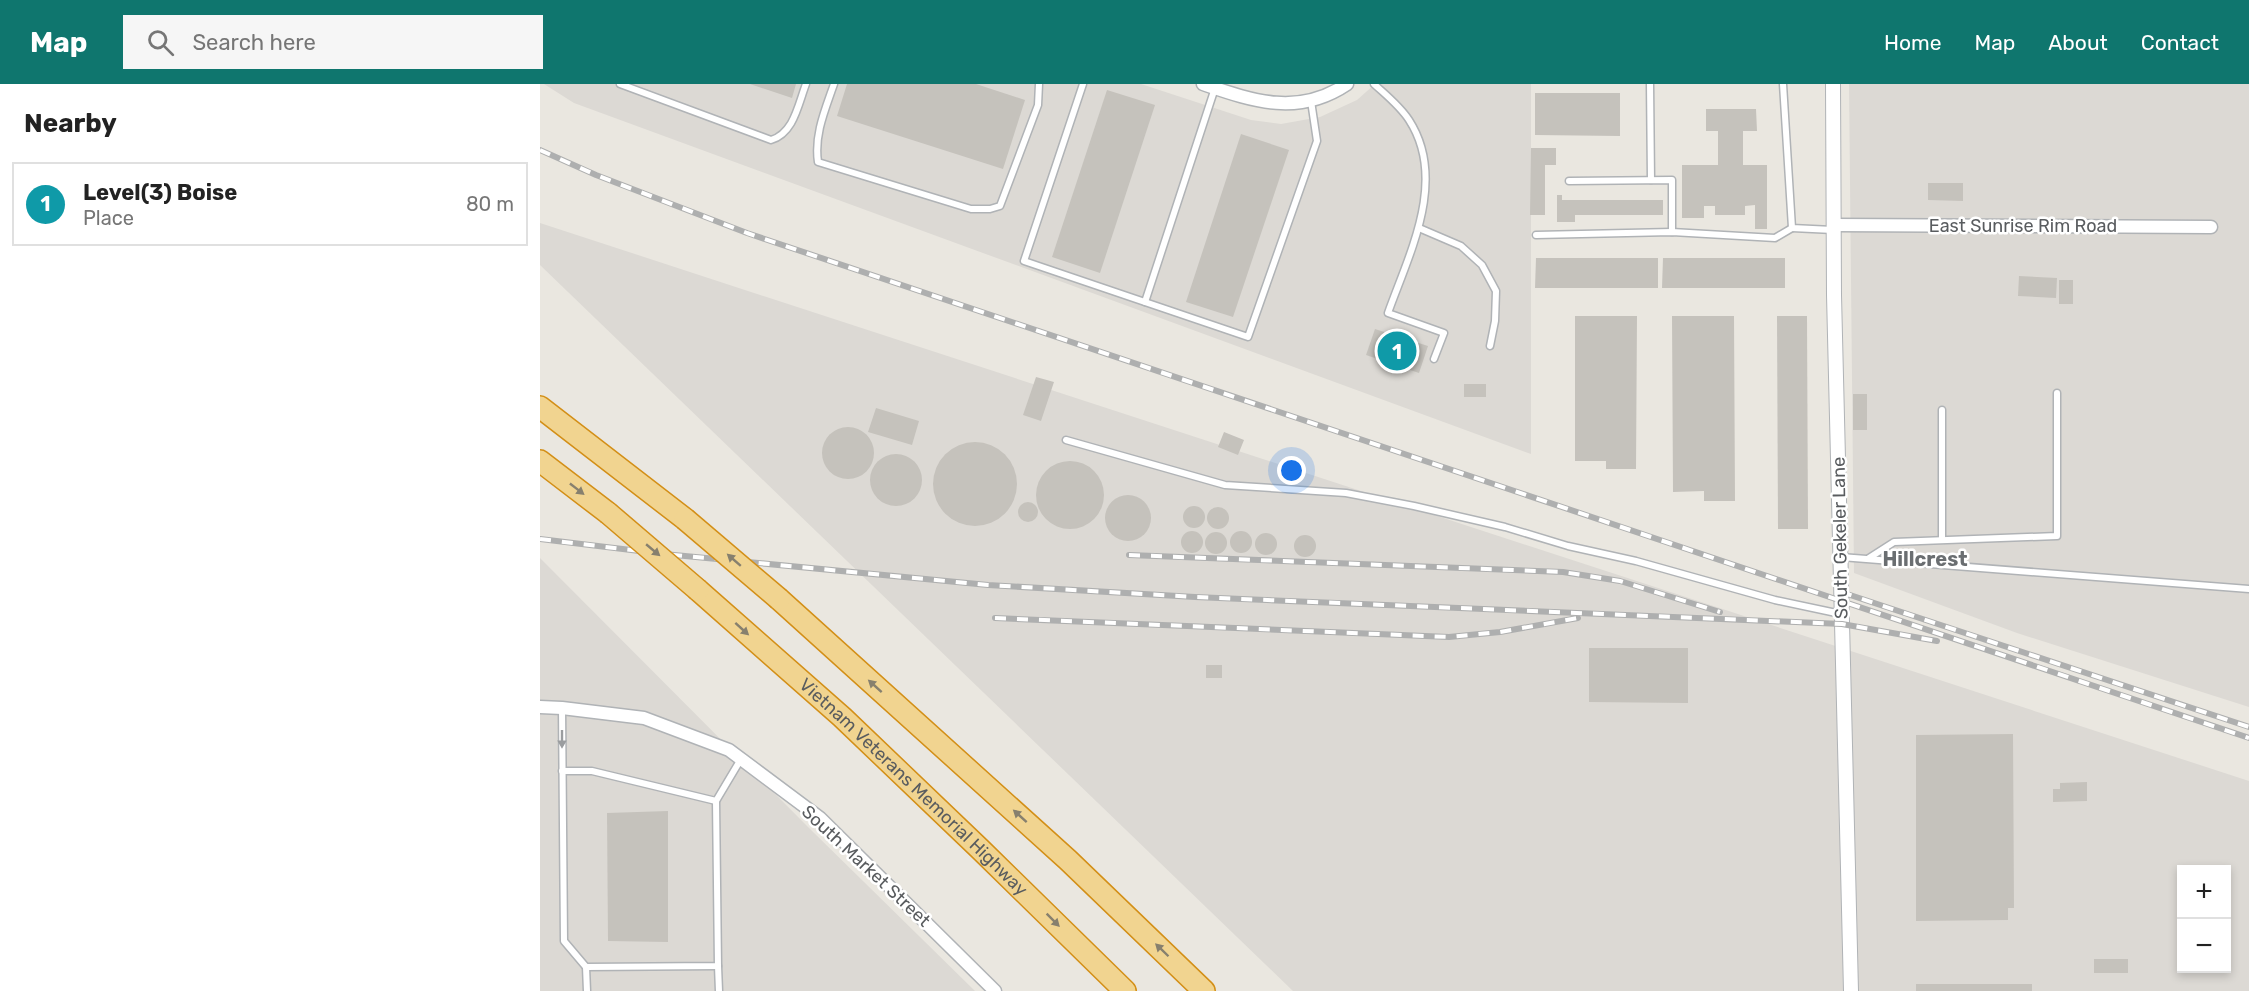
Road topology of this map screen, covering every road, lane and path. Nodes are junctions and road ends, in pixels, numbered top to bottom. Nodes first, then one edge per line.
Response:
1 (620, 84) edge
2 (806, 84) edge
3 (834, 84) edge
4 (1039, 84) edge
5 (1083, 84) edge
6 (1347, 84) edge
7 (1374, 84) edge
8 (1650, 84) edge
9 (1783, 84) edge
10 (1833, 84) edge
11 (1209, 86) edge
12 (1311, 100) junction
13 (1651, 180) junction
14 (1569, 181) dead end
15 (2211, 227) dead end
16 (1419, 228) junction
17 (1792, 228) junction
18 (1834, 228) junction
19 (1672, 232) junction
20 (1536, 235) dead end
21 (1145, 302) junction
22 (1490, 346) dead end
23 (1434, 359) dead end
24 (2057, 393) dead end
25 (540, 396) edge
26 (540, 407) edge
27 (1942, 410) dead end
28 (1066, 440) dead end
29 (542, 463) edge
30 (636, 480) junction
31 (1942, 539) junction
32 (1840, 556) junction
33 (1868, 559) junction
34 (2249, 589) edge
35 (1841, 614) junction
36 (540, 707) edge
37 (562, 708) junction
38 (741, 759) junction
39 (562, 771) junction
40 (716, 801) junction
41 (718, 966) junction
42 (586, 967) junction
43 (587, 991) edge
44 (718, 991) edge
45 (995, 991) edge
46 (1125, 991) edge
47 (1204, 991) edge
48 (1851, 991) edge

1 - 2 lane
3 - 4 lane
5 - 21 lane
6 - 12 street
7 - 16 lane
8 - 13 lane
9 - 17 lane
10 - 18 street, South Gekeler Lane
11 - 12 street
11 - 21 lane
12 - 21 lane
13 - 14 lane
13 - 19 lane
15 - 18 street, East Sunrise Rim Road
16 - 22 lane
16 - 23 lane
17 - 18 lane
17 - 19 lane
18 - 32 street, South Gekeler Lane
19 - 20 lane
24 - 31 lane
25 - 30 highway
26 - 30 highway
27 - 31 lane
28 - 35 lane
29 -> 46 highway, Vietnam Veterans Memorial Highway, bridge
47 -> 30 highway, bridge
31 - 33 lane
32 - 33 lane
32 - 35 street, South Gekeler Lane
33 - 34 lane
35 - 48 street, South Gekeler Lane
36 - 37 street, South Market Street
37 - 38 street, South Market Street
37 -> 39 lane
38 - 40 lane
38 - 45 street, South Market Street
39 - 40 lane
39 - 42 lane
40 - 41 lane
41 - 42 lane
41 - 44 lane
42 - 43 lane

